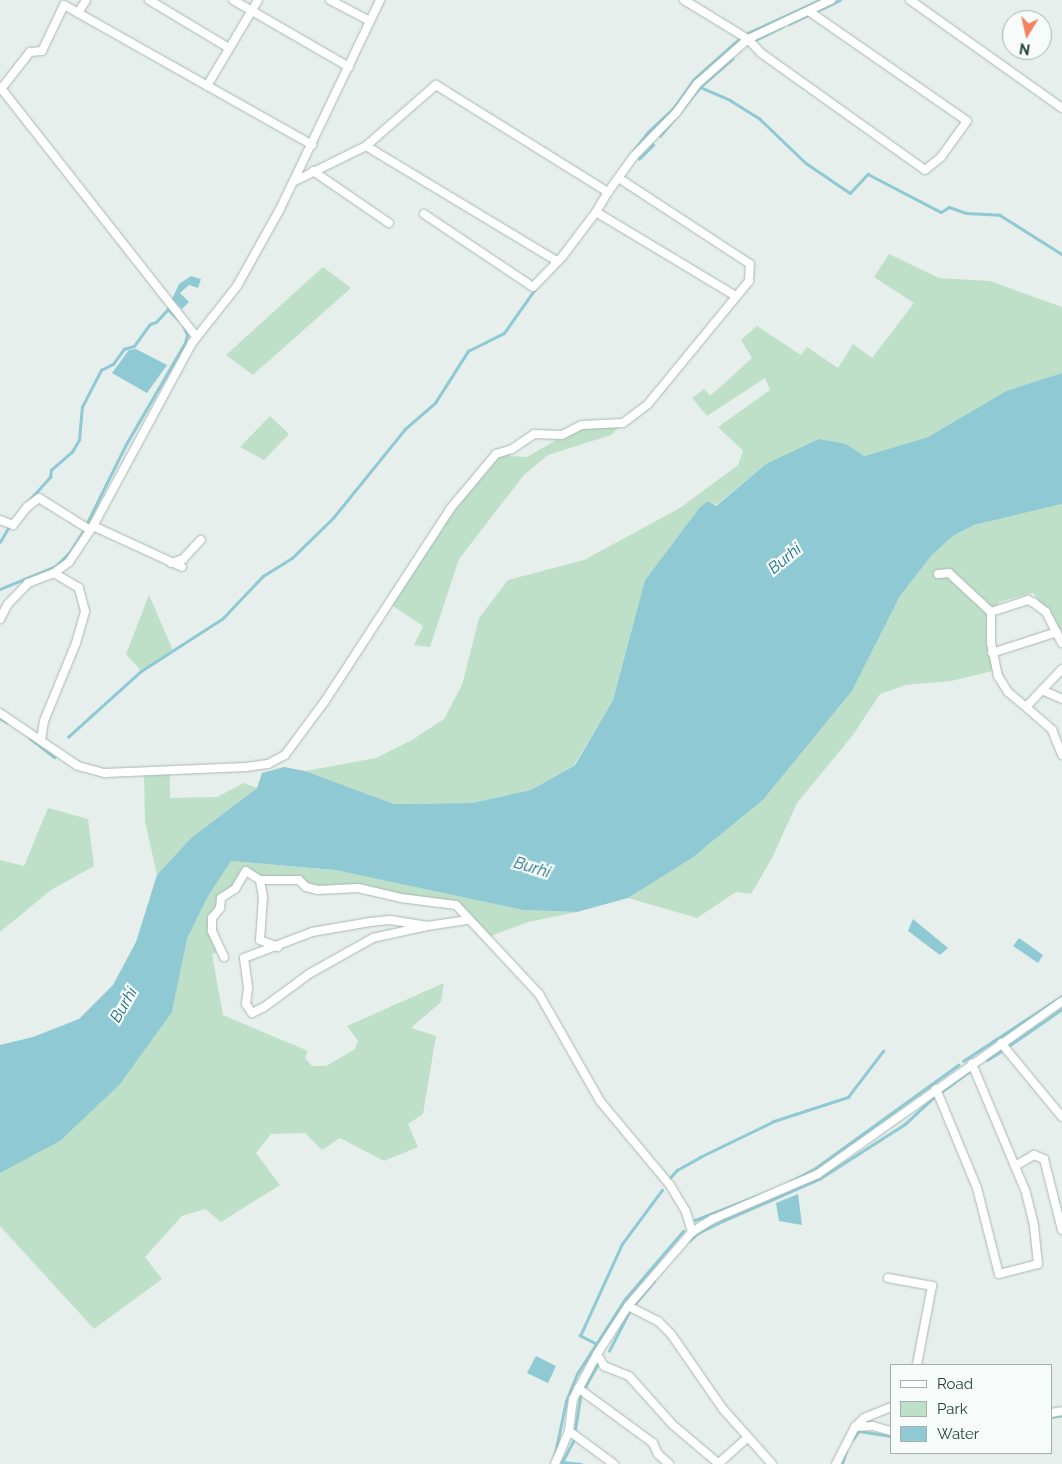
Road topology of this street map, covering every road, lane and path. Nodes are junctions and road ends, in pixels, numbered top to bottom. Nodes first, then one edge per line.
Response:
1 (86, 0) edge
2 (149, 0) edge
3 (233, 0) edge
4 (258, 0) edge
5 (330, 0) edge
6 (380, 0) edge
7 (684, 0) edge
8 (831, 0) edge
9 (910, 0) edge
10 (251, 11) junction
11 (809, 11) junction
12 (78, 13) junction
13 (370, 21) junction
14 (748, 39) junction
15 (229, 48) junction
16 (349, 67) junction
17 (207, 86) junction
18 (1, 88) edge
19 (1062, 108) edge
20 (312, 145) junction
21 (366, 146) junction
22 (313, 171) junction
23 (620, 179) junction
24 (294, 182) junction
25 (608, 192) junction
26 (596, 212) junction
27 (424, 214) dead end
28 (389, 223) dead end
29 (557, 261) junction
30 (736, 296) junction
31 (197, 337) junction
32 (0, 520) edge
33 (91, 528) junction
34 (201, 540) dead end
35 (172, 562) junction
36 (182, 567) dead end
37 (54, 573) junction
38 (938, 574) dead end
39 (991, 612) junction
40 (0, 619) edge
41 (1057, 632) junction
42 (1062, 643) edge
43 (992, 652) junction
44 (1062, 669) edge
45 (1042, 690) junction
46 (1062, 699) edge
47 (1026, 708) junction
48 (0, 713) edge
49 (41, 740) junction
50 (1062, 755) edge
51 (260, 880) junction
52 (467, 920) junction
53 (427, 926) junction
54 (278, 947) junction
55 (224, 957) dead end
56 (1062, 1001) edge
57 (1001, 1043) junction
58 (972, 1064) junction
59 (936, 1089) junction
60 (1062, 1117) edge
61 (1015, 1166) junction
62 (1062, 1230) edge
63 (692, 1232) junction
64 (888, 1278) dead end
65 (628, 1306) junction
66 (597, 1354) junction
67 (916, 1364) edge
68 (578, 1388) junction
69 (890, 1407) edge
70 (855, 1427) junction
71 (569, 1431) junction
72 (890, 1431) edge
73 (748, 1437) junction
74 (555, 1464) edge
75 (614, 1464) edge
76 (669, 1464) edge
77 (719, 1464) edge
78 (772, 1464) edge
79 (836, 1464) edge

1 - 12 street
2 - 15 street
3 - 10 street
4 - 10 street
5 - 13 street
6 - 13 street
7 - 14 street
8 - 11 street
9 - 19 street
10 - 15 street
10 - 16 street
11 - 14 street
11 - 14 street
12 - 17 street
12 - 18 street
13 - 16 street
14 - 23 street
15 - 17 street
16 - 20 street
17 - 20 street
18 - 31 street
20 - 24 street
21 - 22 street
21 - 25 street
21 - 29 street
22 - 24 street
22 - 28 street
23 - 25 street
23 - 30 street
24 - 31 street
25 - 26 street
26 - 29 street
26 - 30 street
27 - 29 street
30 - 49 street
31 - 33 street
32 - 33 street
33 - 35 street
33 - 37 street
34 - 35 street
35 - 36 street
37 - 40 street
37 - 49 street
38 - 39 street
39 - 41 street
39 - 43 street
41 - 42 street
41 - 43 street
43 - 47 street
44 - 45 street
45 - 46 street
45 - 47 street
47 - 50 street
48 - 49 street
51 - 52 street
51 - 54 street
51 - 55 street
52 - 53 street
52 - 63 street
53 - 54 street
53 - 54 street
56 - 57 street
57 - 58 street
57 - 60 street
58 - 59 street
58 - 61 street
59 - 61 street
59 - 63 street
61 - 62 street
63 - 65 street
64 - 67 street
65 - 66 street
65 - 73 street
66 - 68 street
66 - 77 street
68 - 71 street
68 - 76 street
69 - 70 street
70 - 72 street
70 - 79 street
71 - 74 street
71 - 75 street
73 - 77 street
73 - 78 street

